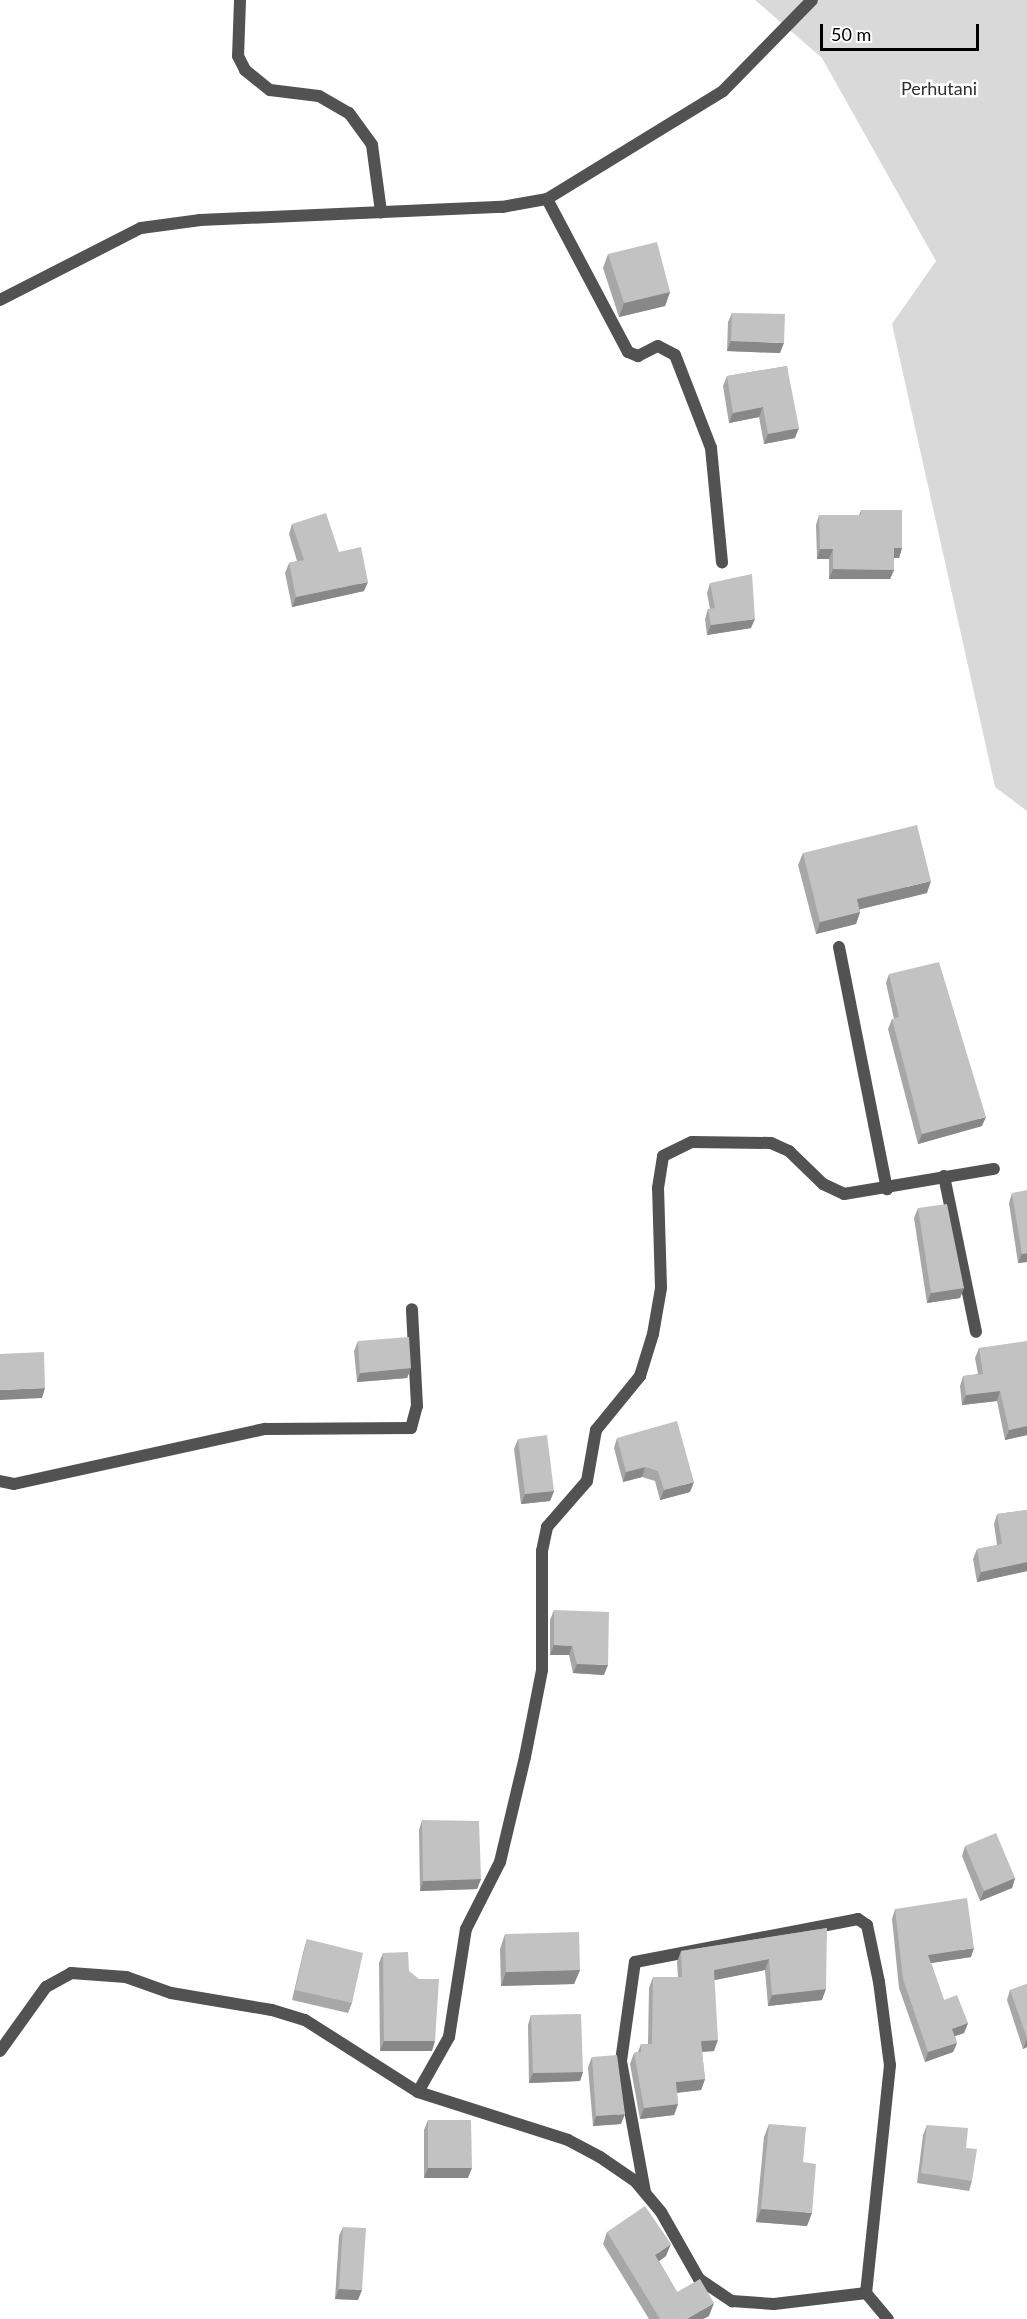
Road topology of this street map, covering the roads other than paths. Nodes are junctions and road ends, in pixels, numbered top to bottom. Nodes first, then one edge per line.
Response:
1 (240, 0) edge
2 (812, 0) edge
3 (547, 199) junction
4 (381, 212) junction
5 (0, 300) edge
6 (722, 562) dead end
7 (839, 947) dead end
8 (994, 1169) dead end
9 (944, 1176) junction
10 (887, 1189) junction
11 (412, 1309) dead end
12 (976, 1332) dead end
13 (0, 1481) edge
14 (0, 2051) edge
15 (418, 2092) junction
16 (645, 2193) junction
17 (866, 2293) junction
18 (888, 2319) edge

1 - 4 street
2 - 3 street
3 - 4 street
3 - 6 street
4 - 5 street
7 - 10 street
8 - 9 street
9 - 10 street
9 - 12 street
10 - 15 street
11 - 13 street
14 - 15 street
15 - 16 street
16 - 17 street
16 - 17 street
17 - 18 street

